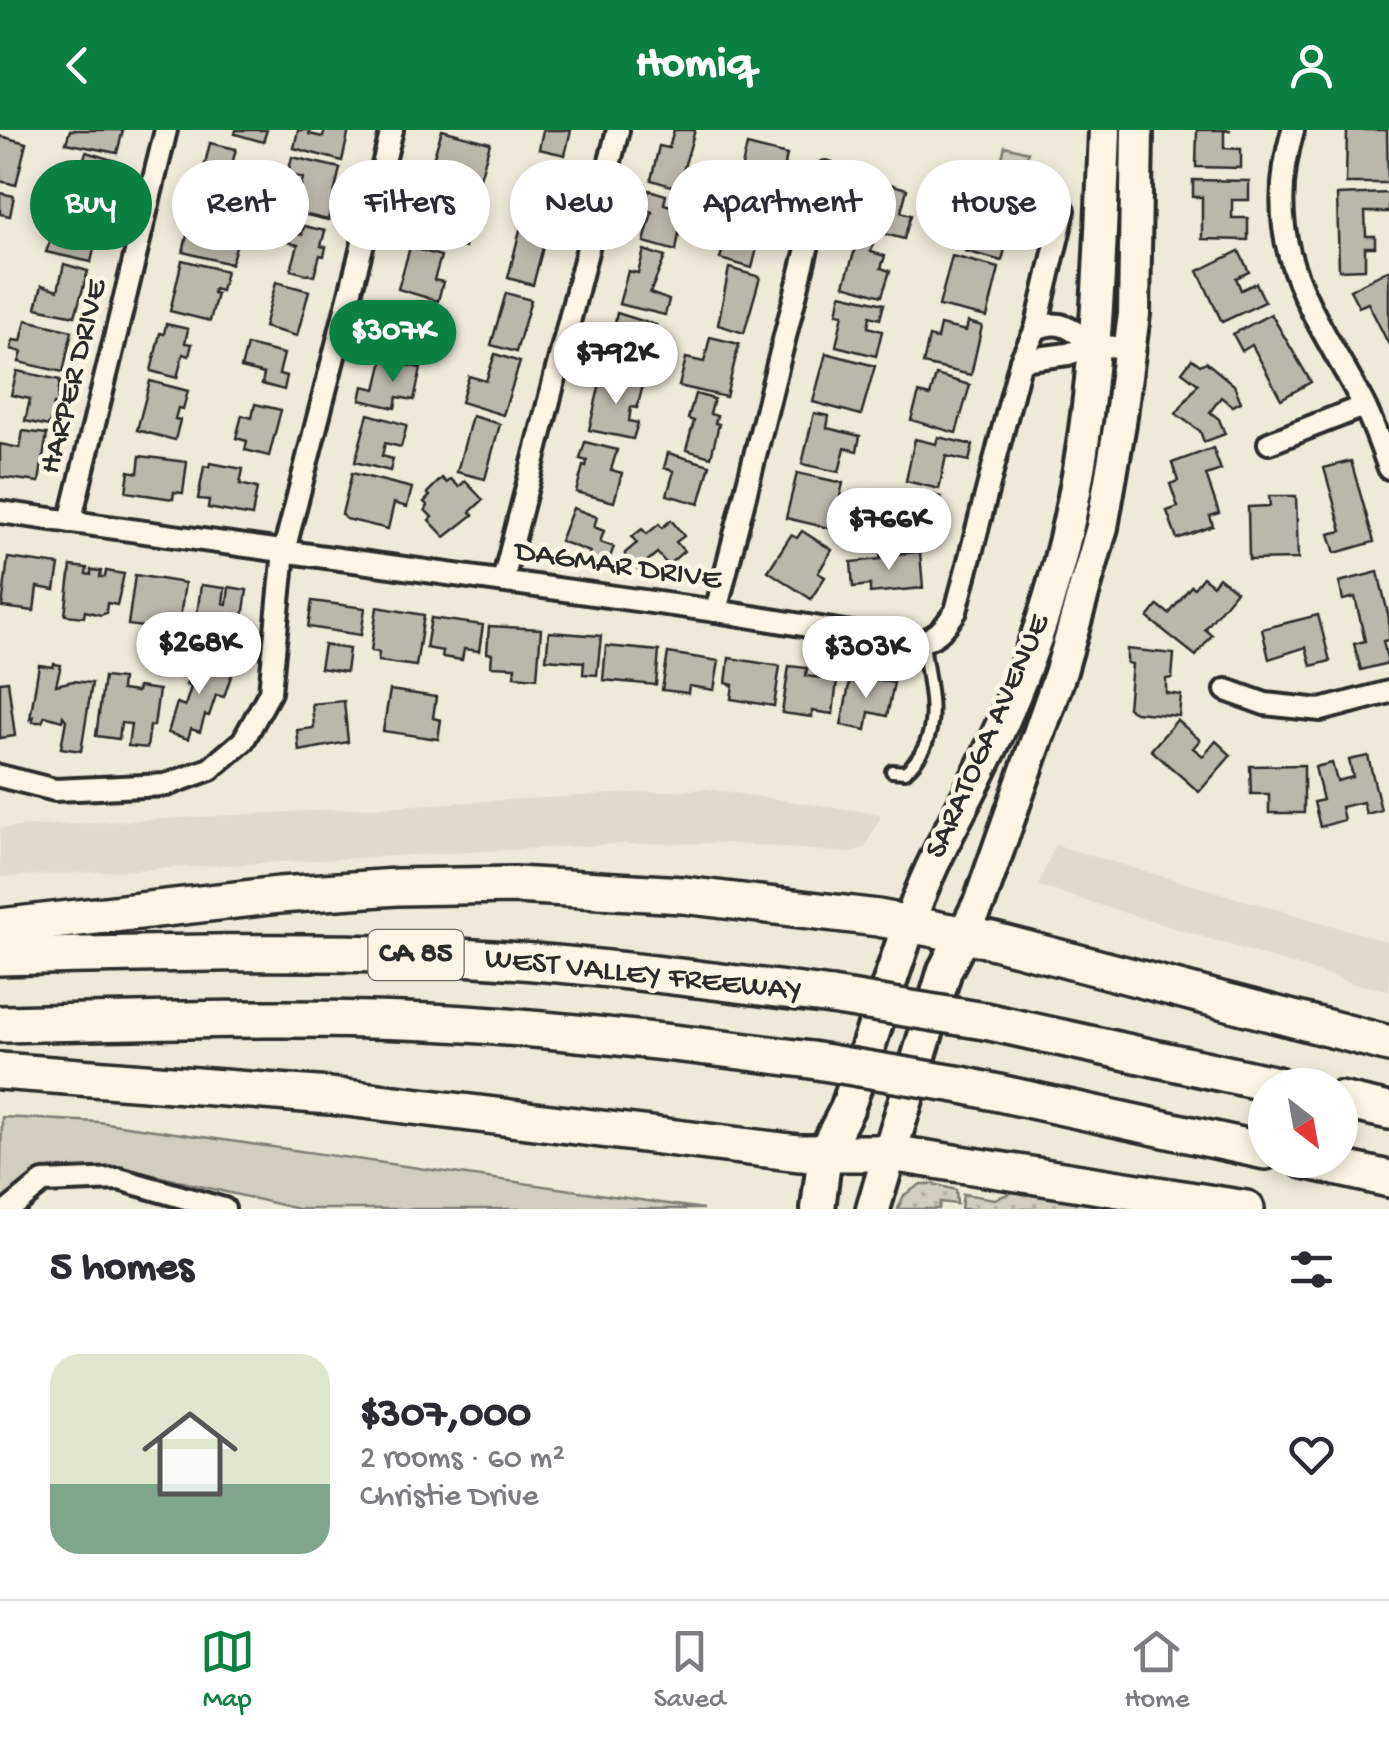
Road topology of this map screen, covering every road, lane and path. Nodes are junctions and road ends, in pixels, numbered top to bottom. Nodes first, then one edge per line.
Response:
1 (166, 130) edge
2 (392, 130) edge
3 (618, 130) edge
4 (1105, 130) edge
5 (1138, 130) edge
6 (1293, 130) edge
7 (807, 250) edge
8 (1055, 250) edge
9 (1036, 329) junction
10 (1096, 344) junction
11 (1130, 349) junction
12 (1022, 360) junction
13 (1364, 406) junction
14 (1269, 443) dead end
15 (1389, 468) edge
16 (0, 512) edge
17 (70, 522) junction
18 (284, 551) junction
19 (502, 581) junction
20 (716, 610) junction
21 (923, 642) junction
22 (1226, 690) dead end
23 (1389, 692) edge
24 (892, 771) dead end
25 (0, 776) edge
26 (909, 926) junction
27 (0, 928) edge
28 (962, 937) junction
29 (0, 958) edge
30 (0, 1024) edge
31 (1389, 1044) edge
32 (0, 1071) edge
33 (1248, 1079) edge
34 (1358, 1104) edge
35 (1389, 1111) edge
36 (1248, 1147) edge
37 (825, 1152) junction
38 (890, 1153) junction
39 (1358, 1172) edge
40 (1389, 1179) edge
41 (10, 1209) edge
42 (224, 1209) edge
43 (818, 1209) edge
44 (873, 1209) edge
45 (1246, 1209) edge

1 - 17 street, HARPER DRIVE
2 - 18 street
3 - 19 street
4 - 10 main road, SARATOGA AVENUE
5 - 11 main road, SARATOGA AVENUE
6 - 13 street
7 - 20 street
8 - 9 street
9 - 10 street
9 - 12 street
10 - 11 street
10 - 12 street
10 - 26 main road, SARATOGA AVENUE
11 - 28 main road, SARATOGA AVENUE
12 - 21 street
13 - 14 street
13 - 15 street
16 - 17 street, DAGMAR DRIVE
17 - 18 street, DAGMAR DRIVE
18 - 19 street, DAGMAR DRIVE
18 - 25 street
19 - 20 street, DAGMAR DRIVE
20 - 21 street, DAGMAR DRIVE
21 - 24 lane
22 - 23 street
26 - 27 highway
26 - 28 highway
26 - 37 highway, SARATOGA AVENUE
28 - 31 highway
28 - 38 highway, SARATOGA AVENUE
29 - 33 highway, WEST VALLEY FREEWAY / CA 85, bridge
30 - 36 highway, WEST VALLEY FREEWAY / CA 85, bridge
32 - 37 highway
34 - 35 highway
37 - 38 highway
37 - 43 highway, SARATOGA AVENUE
38 - 44 highway, SARATOGA AVENUE
38 - 45 highway
39 - 40 highway
41 - 42 street

